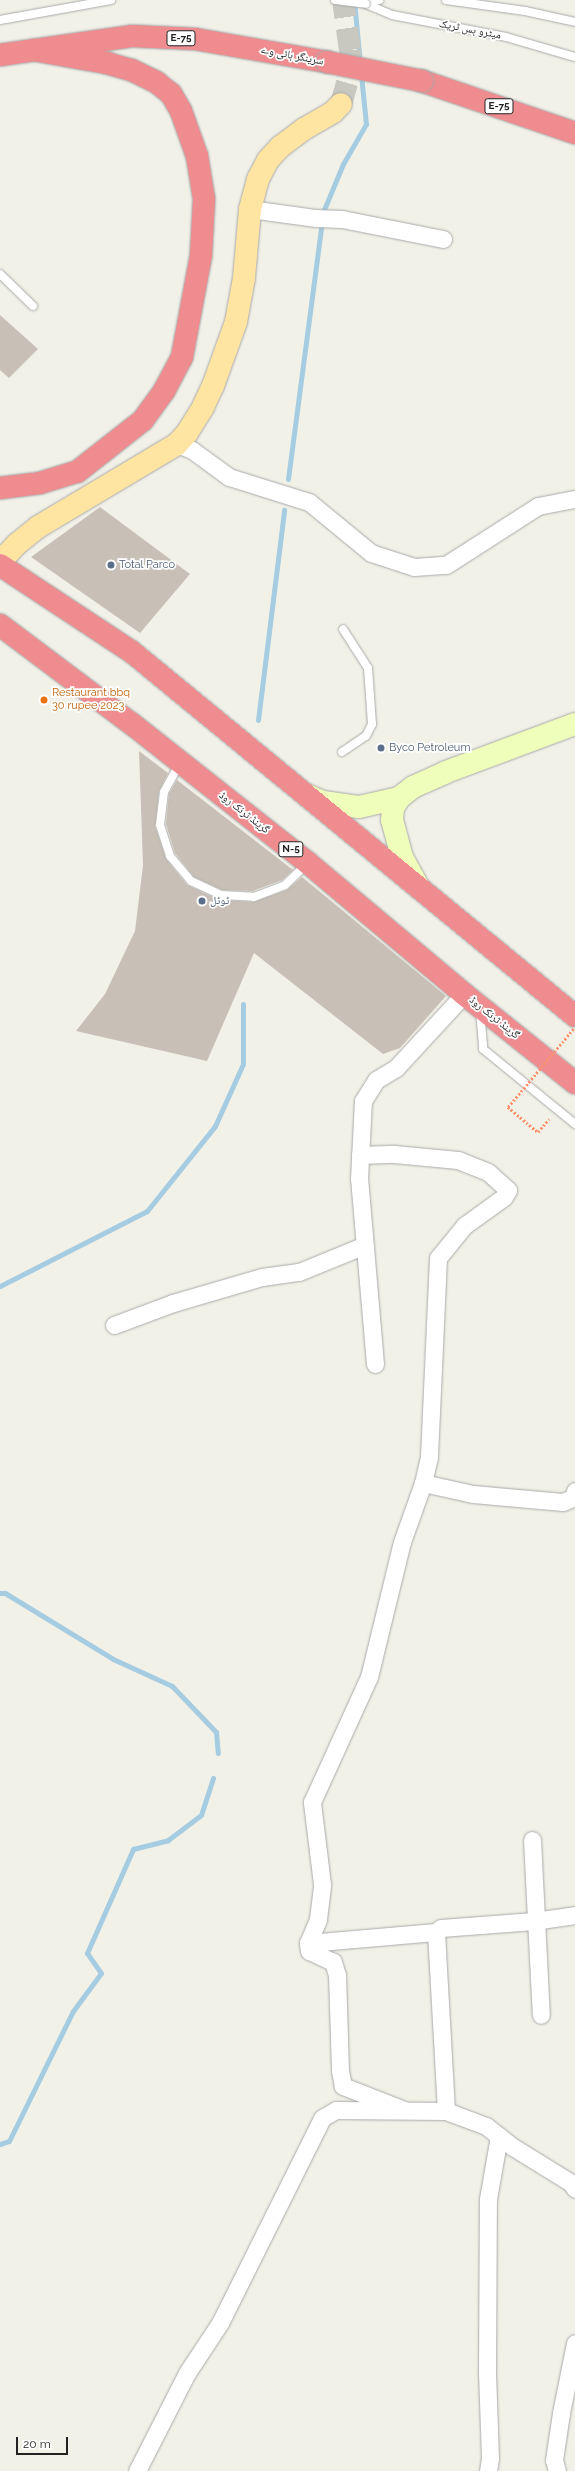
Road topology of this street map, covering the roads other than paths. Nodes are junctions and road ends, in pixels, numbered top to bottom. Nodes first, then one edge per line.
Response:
1 (110, 0) edge
2 (335, 0) edge
3 (379, 0) edge
4 (446, 0) edge
5 (366, 4) junction
6 (0, 20) edge
7 (575, 22) edge
8 (34, 50) junction
9 (0, 55) edge
10 (575, 57) edge
11 (341, 104) tunnel mouth
12 (575, 133) edge
13 (250, 209) junction
14 (443, 239) dead end
15 (0, 274) edge
16 (33, 306) dead end
17 (177, 444) junction
18 (0, 488) edge
19 (575, 499) edge
20 (0, 564) edge
21 (0, 625) edge
22 (343, 629) dead end
23 (575, 724) edge
24 (342, 752) dead end
25 (180, 763) junction
26 (301, 792) junction
27 (399, 798) junction
28 (308, 863) junction
29 (422, 892) junction
30 (472, 1000) junction
31 (575, 1016) edge
32 (575, 1083) edge
33 (575, 1124) edge
34 (360, 1155) junction
35 (365, 1245) junction
36 (114, 1325) dead end
37 (375, 1364) dead end
38 (423, 1483) junction
39 (575, 1491) edge
40 (532, 1840) dead end
41 (575, 1915) edge
42 (534, 1921) junction
43 (436, 1932) junction
44 (308, 1943) junction
45 (541, 2015) dead end
46 (404, 2110) junction
47 (446, 2111) junction
48 (499, 2136) junction
49 (575, 2189) edge
50 (575, 2343) edge
51 (137, 2471) edge
52 (488, 2471) edge
53 (557, 2471) edge

1 - 6 lane
2 - 5 lane, میٹرو بس ٹریک, bridge
3 - 5 lane, میٹرو بس ٹریک
4 - 7 lane
5 - 10 lane, میٹرو بس ٹریک
8 - 9 highway, سرینگر ہائی وے / E-75
8 - 12 highway, سرینگر ہائی وے / E-75, bridge
8 - 18 highway
11 - 13 main road
13 - 14 street
13 - 17 main road
15 - 16 lane
17 - 19 street
17 - 20 main road
20 - 26 highway
21 - 25 highway, گرینڈ ٹرنک روڈ / N-5
22 - 24 lane
23 - 27 street
25 - 28 highway, گرینڈ ٹرنک روڈ / N-5
25 - 28 lane
26 - 27 street
26 - 29 highway
27 - 29 street
28 - 30 highway, گرینڈ ٹرنک روڈ / N-5
29 - 31 highway
30 - 32 highway, گرینڈ ٹرنک روڈ / N-5
30 - 33 lane
30 - 34 street
34 - 35 street
34 - 38 street
35 - 36 street
35 - 37 street
38 - 39 street
38 - 44 street
40 - 42 street
41 - 42 street
42 - 43 street
42 - 45 street
43 - 44 street
43 - 47 street
44 - 46 street
46 - 47 street
46 - 51 street
47 - 48 street
48 - 49 street
48 - 52 street
50 - 53 street

